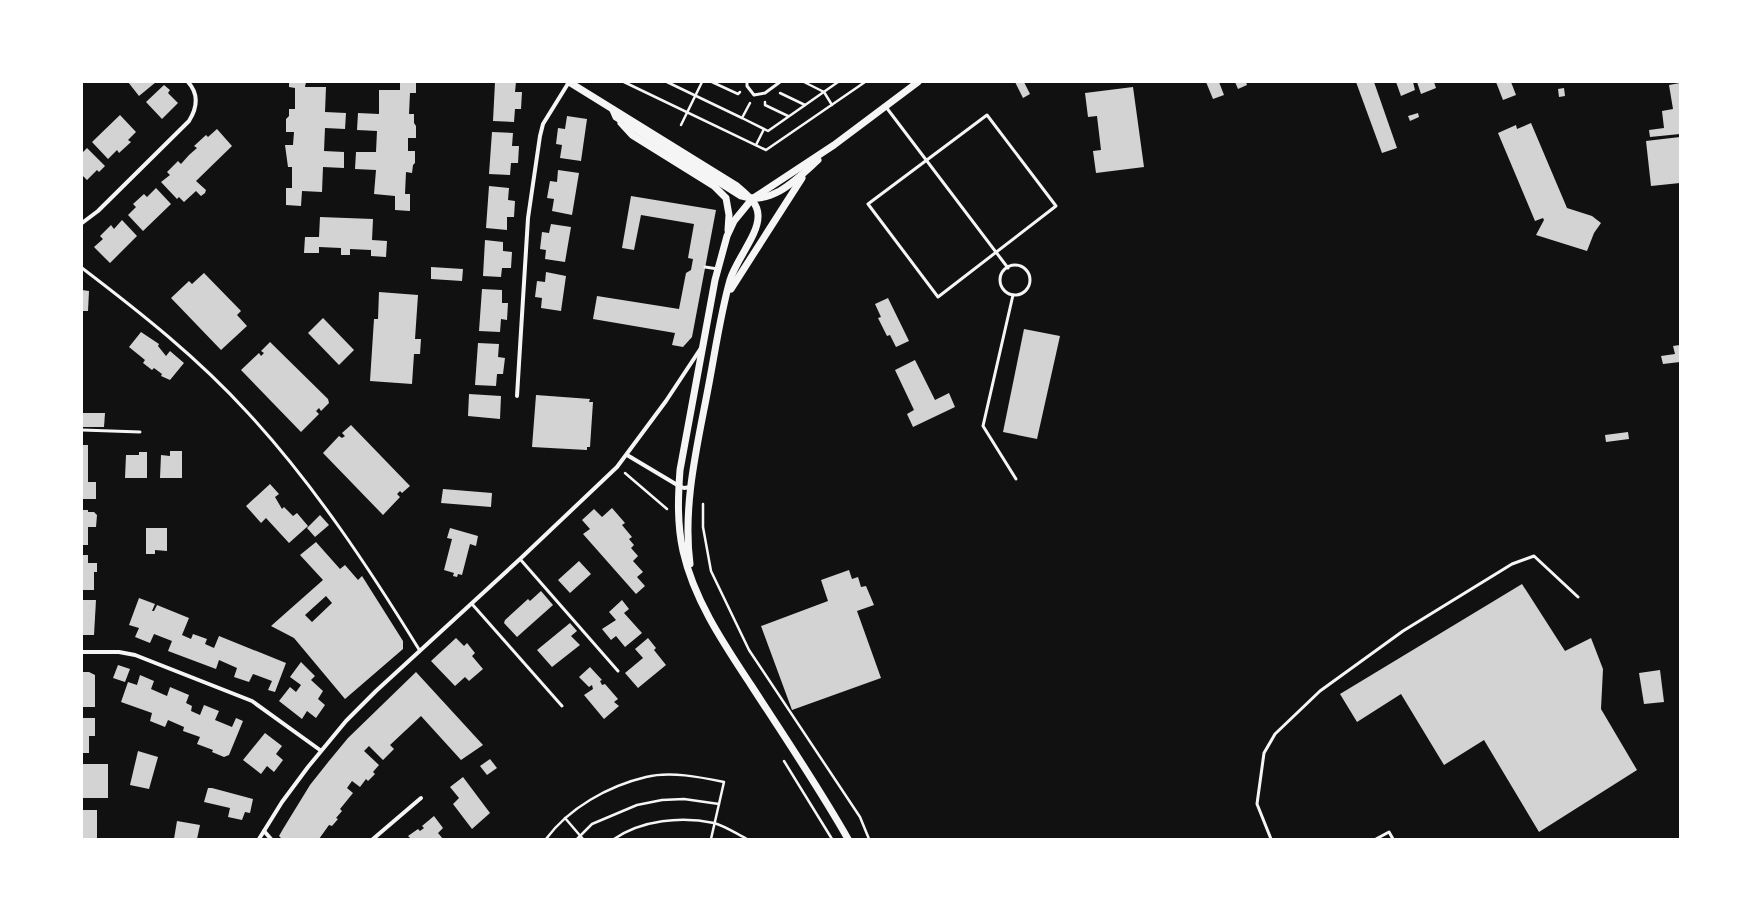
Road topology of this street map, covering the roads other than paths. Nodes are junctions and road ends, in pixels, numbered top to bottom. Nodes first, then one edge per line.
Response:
1 (188, 82) edge
2 (569, 82) edge
3 (780, 82) edge
4 (918, 82) edge
5 (747, 84) edge
6 (886, 106) junction
7 (613, 109) junction
8 (616, 117) junction
9 (834, 145) junction
10 (926, 161) junction
11 (804, 175) junction
12 (752, 199) junction
13 (82, 223) edge
14 (727, 236) junction
15 (996, 252) junction
16 (705, 267) dead end
17 (82, 268) edge
18 (1008, 268) junction
19 (718, 269) junction
20 (1013, 295) junction
21 (723, 310) junction
22 (703, 344) junction
23 (517, 396) dead end
24 (82, 430) edge
25 (140, 432) dead end
26 (627, 455) junction
27 (1016, 479) dead end
28 (679, 486) junction
29 (691, 487) junction
30 (520, 560) junction
31 (698, 596) junction
32 (1578, 597) dead end
33 (472, 604) junction
34 (420, 651) junction
35 (82, 652) edge
36 (618, 671) dead end
37 (562, 706) dead end
38 (320, 750) junction
39 (421, 798) dead end
40 (264, 831) junction
41 (259, 839) edge
42 (271, 839) edge
43 (373, 839) edge
44 (848, 839) edge
45 (1271, 839) edge
46 (1376, 839) edge
47 (1393, 839) edge

1 - 13 street
2 - 7 street
2 - 23 street
3 - 5 lane
4 - 6 street
6 - 9 street
6 - 10 lane
7 - 8 street
7 - 12 street
8 - 12 street
8 - 14 street
9 - 11 street
9 - 12 street
10 - 15 lane
10 - 15 lane
10 - 15 lane
11 - 12 street
11 - 21 street
12 - 14 street
12 - 21 street
14 - 19 street
15 - 18 lane
16 - 19 lane
17 - 34 lane
18 - 20 lane
18 - 20 lane
19 - 22 street
20 - 27 lane
21 - 29 street
22 - 26 street
22 - 28 street
24 - 25 lane
26 - 28 street
26 - 30 street
28 - 29 street
28 - 31 street
29 - 31 street
30 - 33 street
30 - 36 lane
31 - 44 street
32 - 45 lane
33 - 34 street
33 - 37 lane
34 - 38 street
35 - 38 street
38 - 40 street
39 - 43 street
40 - 41 street
40 - 42 street
46 - 47 lane

